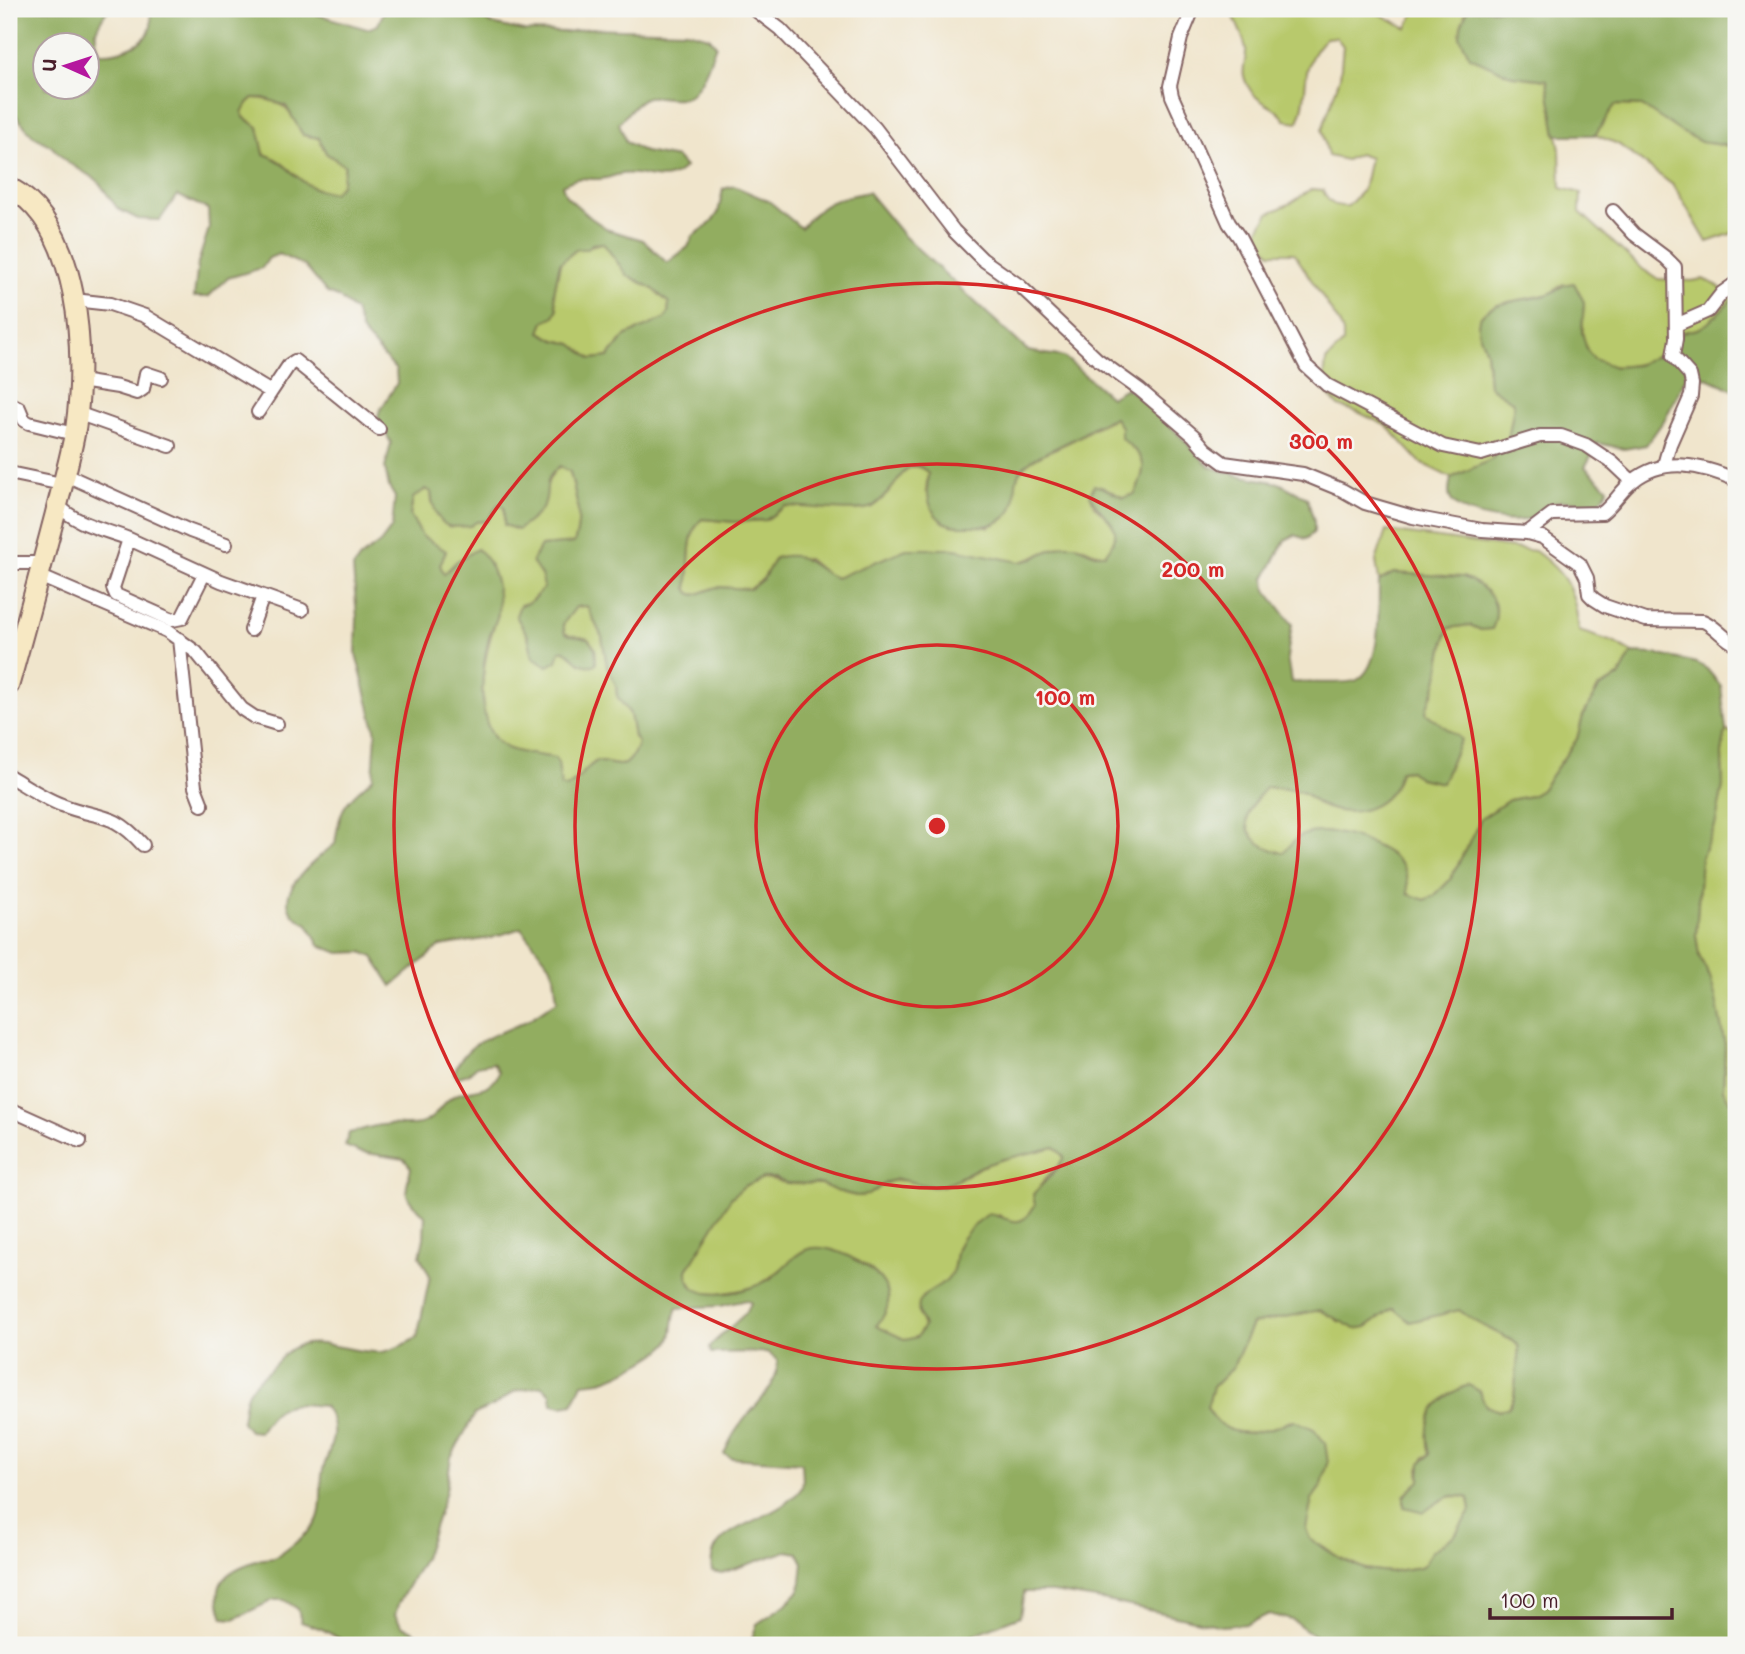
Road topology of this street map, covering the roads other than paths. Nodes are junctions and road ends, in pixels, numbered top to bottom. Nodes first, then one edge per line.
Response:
1 (754, 9) edge
2 (1193, 9) edge
3 (9, 187) edge
4 (1613, 211) dead end
5 (1736, 283) edge
6 (74, 300) junction
7 (1676, 325) junction
8 (161, 378) dead end
9 (80, 381) junction
10 (272, 398) junction
11 (9, 403) edge
12 (258, 412) dead end
13 (77, 413) junction
14 (380, 429) dead end
15 (74, 434) junction
16 (170, 446) dead end
17 (1664, 465) junction
18 (9, 473) edge
19 (63, 479) junction
20 (1736, 480) edge
21 (1632, 481) junction
22 (57, 503) junction
23 (1527, 533) junction
24 (129, 539) junction
25 (226, 544) dead end
26 (9, 563) edge
27 (40, 570) junction
28 (204, 574) junction
29 (263, 596) junction
30 (302, 610) dead end
31 (251, 631) dead end
32 (179, 639) junction
33 (1736, 644) edge
34 (9, 685) edge
35 (277, 724) dead end
36 (9, 776) edge
37 (202, 804) dead end
38 (143, 845) dead end
39 (9, 1110) edge
40 (80, 1141) dead end

1 - 23 street
2 - 21 street
3 - 6 main road
4 - 7 street
5 - 7 street
6 - 9 main road
6 - 10 street
7 - 17 street
8 - 9 street
9 - 13 main road
10 - 12 street
10 - 14 street
11 - 15 street
13 - 15 main road
13 - 16 street
15 - 19 main road
17 - 20 street
17 - 21 street
18 - 19 street
19 - 22 main road
19 - 25 street
21 - 23 street
22 - 24 street
22 - 27 main road
23 - 33 street
24 - 28 street
24 - 28 street
26 - 27 street
27 - 32 street
27 - 34 main road
28 - 29 street
29 - 30 street
29 - 31 street
32 - 35 street
32 - 37 street
36 - 38 street
39 - 40 street

